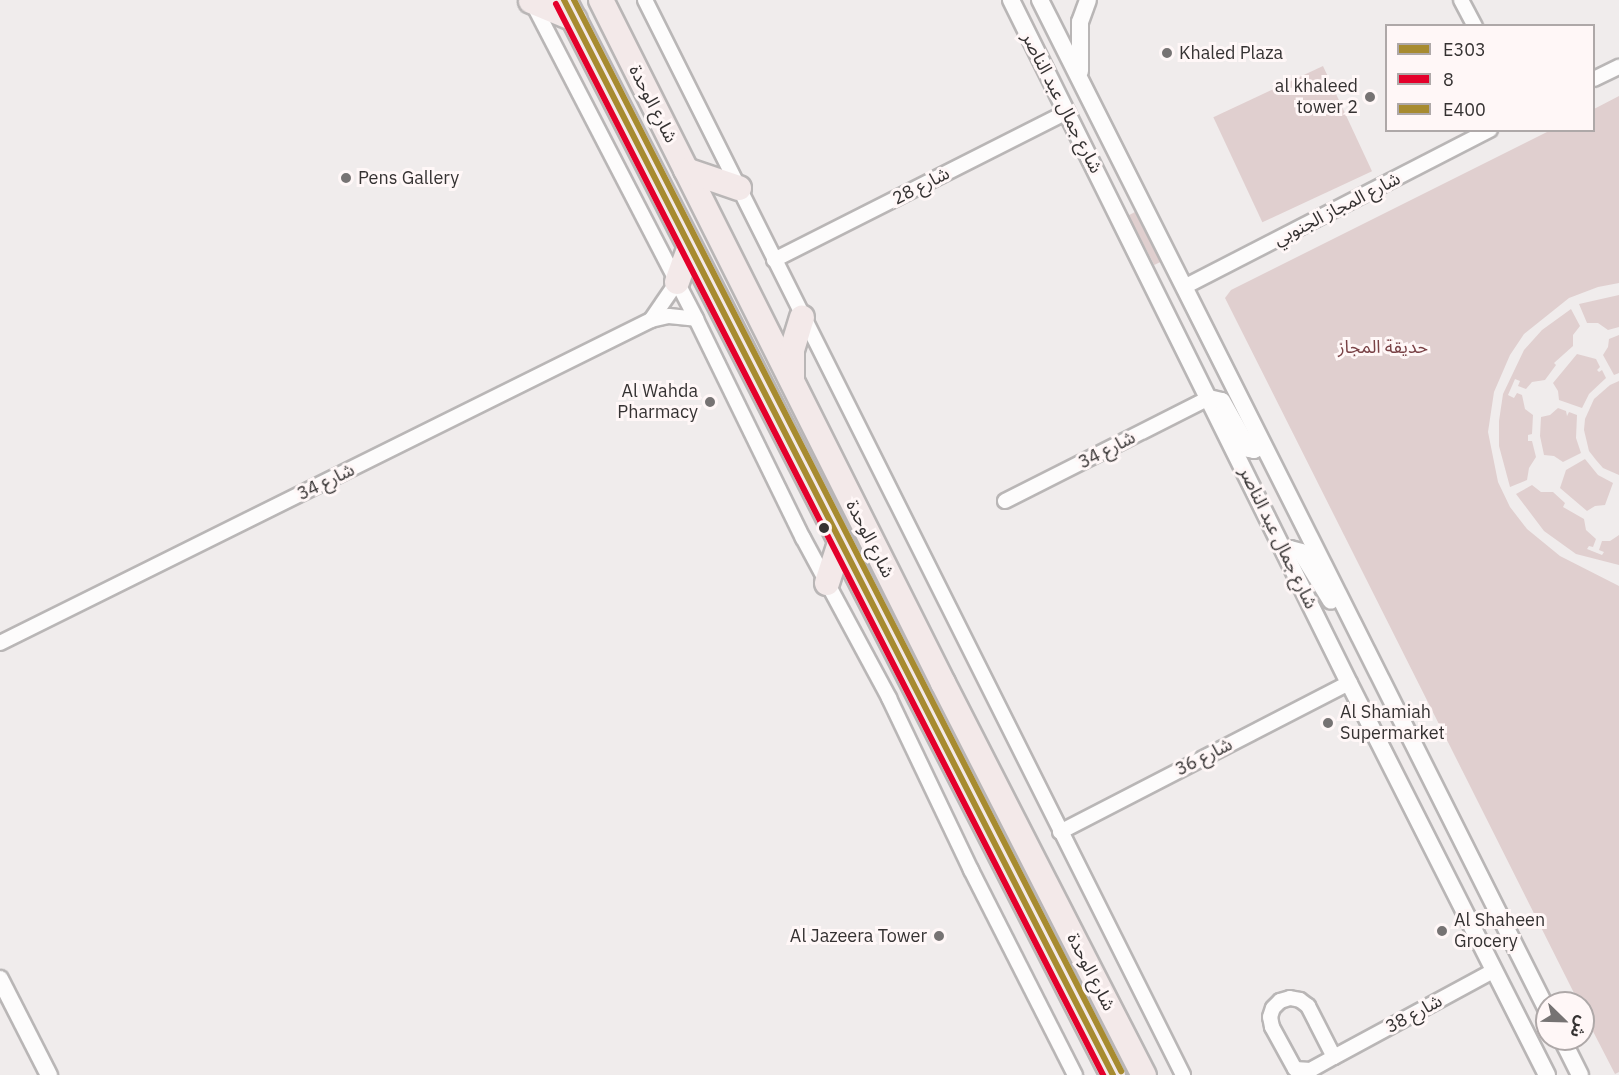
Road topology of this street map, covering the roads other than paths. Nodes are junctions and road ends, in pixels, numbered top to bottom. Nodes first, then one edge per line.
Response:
1 (531, 0) edge
2 (600, 0) edge
3 (645, 0) edge
4 (1011, 0) edge
5 (1040, 0) edge
6 (1088, 0) edge
7 (1461, 0) edge
8 (569, 10) edge
9 (1474, 24) edge
10 (1619, 67) edge
11 (1595, 78) edge
12 (1082, 84) junction
13 (1067, 112) junction
14 (1486, 132) edge
15 (686, 170) junction
16 (739, 188) junction
17 (690, 247) junction
18 (774, 260) junction
19 (677, 282) junction
20 (1184, 287) junction
21 (802, 317) junction
22 (651, 320) junction
23 (696, 320) junction
24 (793, 383) junction
25 (1209, 398) junction
26 (1263, 445) junction
27 (1005, 501) dead end
28 (840, 543) junction
29 (1285, 552) junction
30 (827, 583) junction
31 (1342, 605) junction
32 (0, 643) edge
33 (1349, 683) junction
34 (1060, 832) junction
35 (1493, 971) junction
36 (0, 979) edge
37 (1537, 991) edge
38 (1568, 1051) edge
39 (1334, 1057) junction
40 (49, 1075) edge
41 (1075, 1075) edge
42 (1113, 1075) edge
43 (1144, 1075) edge
44 (1183, 1075) edge
45 (1547, 1075) edge
46 (1580, 1075) edge

1 - 8 highway
1 - 19 street
2 - 15 highway, شارع الوحدة
3 - 16 street
4 - 13 street, شارع جمال عبد الناصر
5 - 12 street, شارع جمال عبد الناصر
6 - 12 street
7 - 9 street
8 - 17 highway, شارع الوحدة
10 - 11 street
12 - 20 street, شارع جمال عبد الناصر
13 - 18 street, شارع 28
13 - 25 street, شارع جمال عبد الناصر
14 - 20 street, شارع المجاز الجنوبي
15 - 16 highway
15 - 24 highway, شارع الوحدة
16 - 18 street
17 - 19 highway
17 - 28 highway, شارع الوحدة
18 - 21 street
19 - 22 street, شارع 34
19 - 23 street
20 - 26 street, شارع جمال عبد الناصر
21 - 24 highway
21 - 34 street
22 - 23 street, شارع 34
22 - 32 street, شارع 34
23 - 30 street
24 - 43 highway, شارع الوحدة
25 - 26 street
25 - 27 street, شارع 34
25 - 29 street, شارع جمال عبد الناصر
26 - 31 street, شارع جمال عبد الناصر
28 - 30 highway
28 - 42 highway, شارع الوحدة
29 - 31 street
29 - 33 street, شارع جمال عبد الناصر
30 - 41 street
31 - 37 street, شارع جمال عبد الناصر
33 - 34 street, شارع 36
33 - 35 street, شارع جمال عبد الناصر
34 - 44 street
35 - 39 street, شارع 38
35 - 45 street, شارع جمال عبد الناصر
36 - 40 street
38 - 46 street
39 - 39 street, شارع 38

